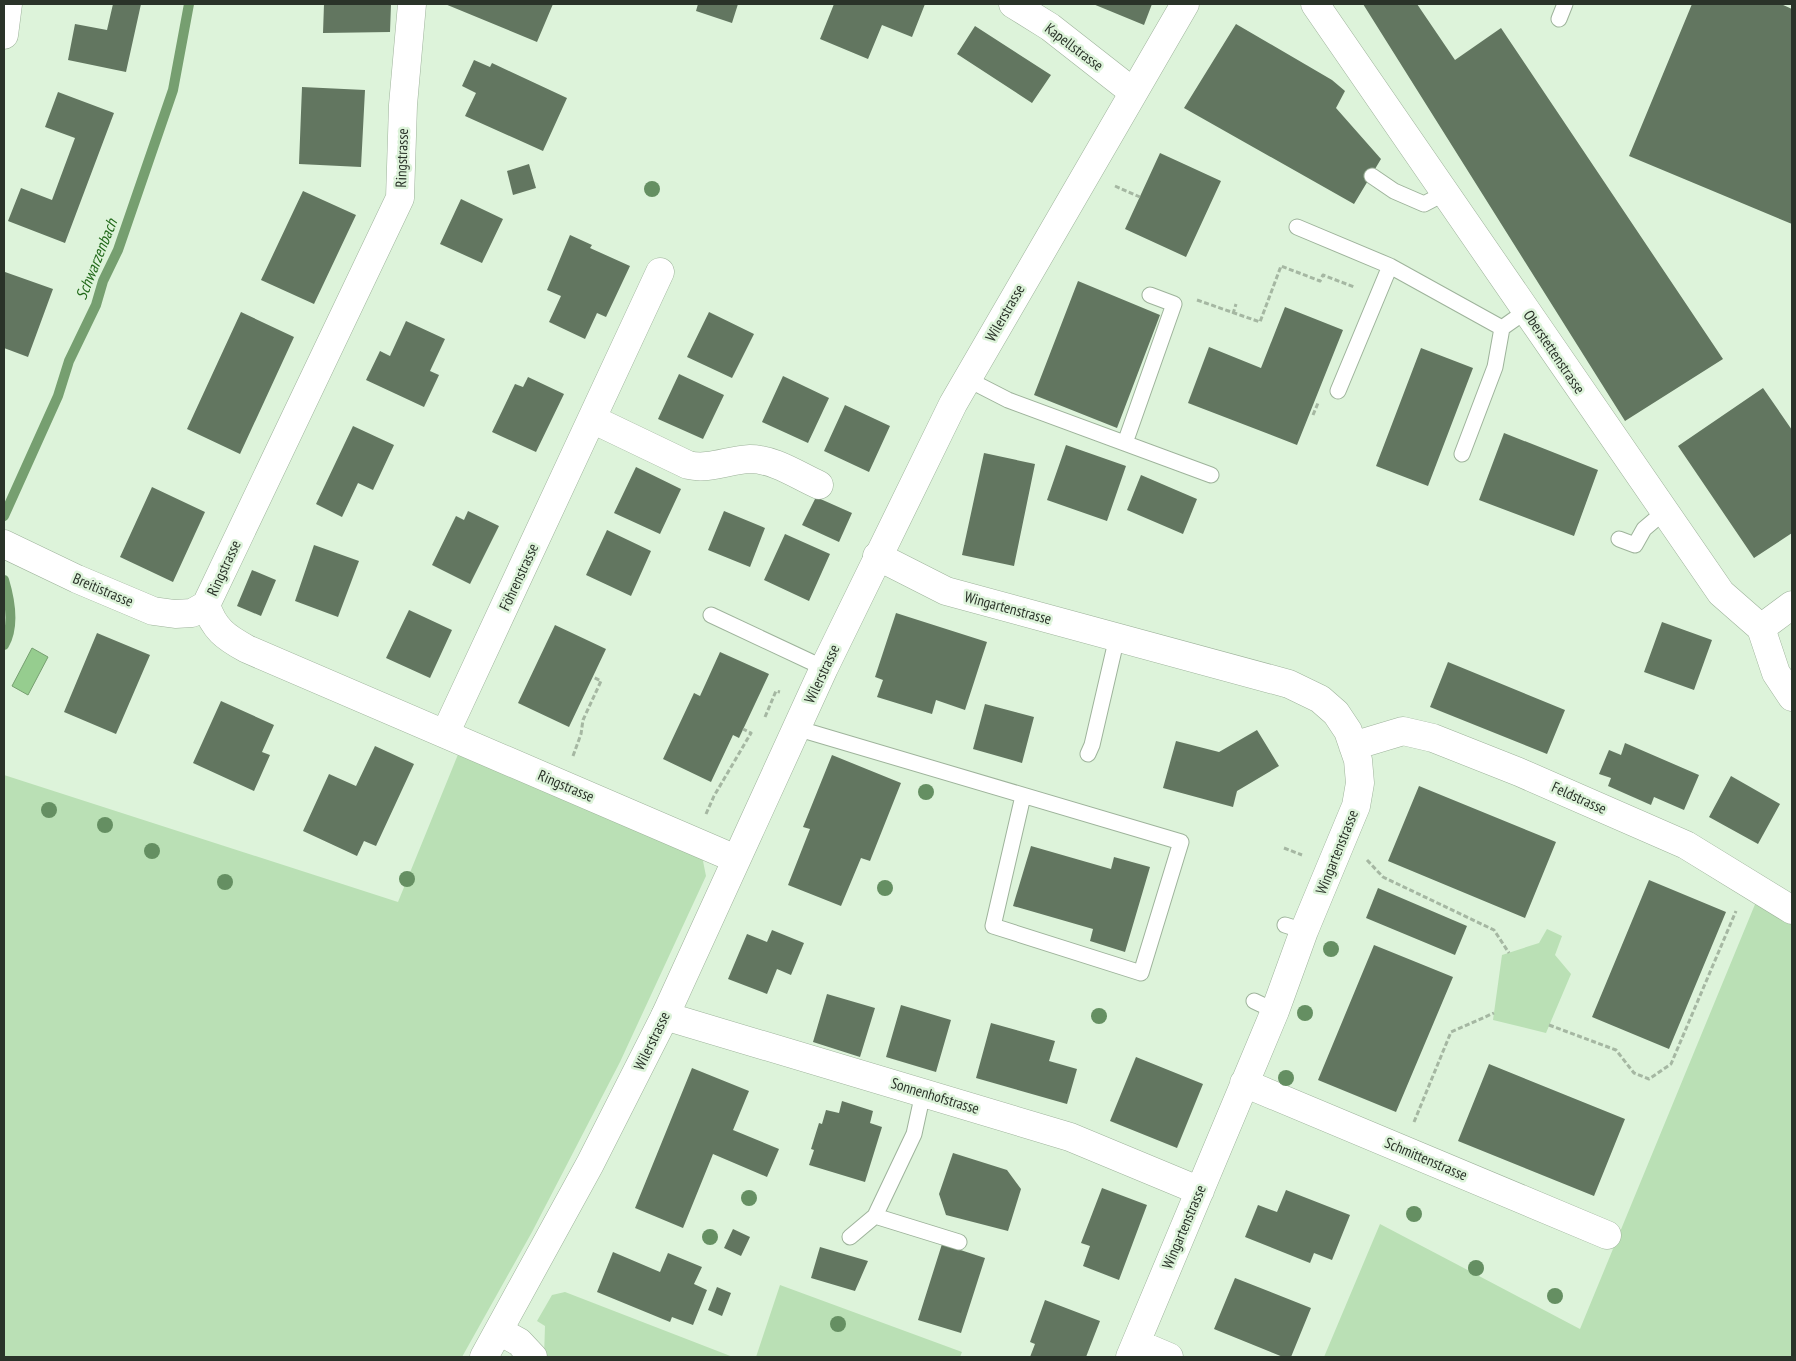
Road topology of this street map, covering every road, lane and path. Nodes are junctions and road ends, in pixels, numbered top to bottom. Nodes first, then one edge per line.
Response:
1 (8, 4) edge
2 (412, 4) edge
3 (1013, 4) edge
4 (1185, 4) edge
5 (1315, 4) edge
6 (1565, 4) edge
7 (1559, 19) dead end
8 (4, 35) edge
9 (1133, 92) junction
10 (1372, 176) dead end
11 (1108, 182) dead end
12 (1445, 193) junction
13 (1140, 197) dead end
14 (1297, 227) dead end
15 (1390, 266) junction
16 (660, 272) dead end
17 (1356, 287) dead end
18 (1150, 295) dead end
19 (1194, 299) dead end
20 (1236, 304) dead end
21 (1526, 311) junction
22 (1233, 314) junction
23 (1502, 328) junction
24 (968, 379) junction
25 (1338, 390) dead end
26 (592, 419) junction
27 (1125, 443) junction
28 (1462, 454) dead end
29 (1211, 475) dead end
30 (818, 485) dead end
31 (1664, 512) junction
32 (1619, 539) dead end
33 (12, 548) edge
34 (877, 556) junction
35 (206, 605) junction
36 (1792, 605) edge
37 (711, 616) dead end
38 (1761, 628) junction
39 (1117, 637) junction
40 (824, 668) junction
41 (593, 677) dead end
42 (1792, 697) edge
43 (796, 728) junction
44 (743, 729) dead end
45 (445, 734) junction
46 (1353, 746) junction
47 (1088, 754) dead end
48 (562, 784) junction
49 (1023, 796) junction
50 (704, 820) dead end
51 (1284, 848) dead end
52 (1307, 857) dead end
53 (1364, 858) dead end
54 (736, 859) junction
55 (1748, 882) junction
56 (1792, 910) edge
57 (1509, 953) dead end
58 (1494, 1014) dead end
59 (665, 1016) junction
60 (1549, 1025) dead end
61 (1244, 1083) junction
62 (923, 1093) junction
63 (1402, 1149) junction
64 (1200, 1191) junction
65 (875, 1216) junction
66 (1607, 1235) dead end
67 (850, 1237) dead end
68 (959, 1242) dead end
69 (499, 1331) junction
70 (1133, 1350) edge
71 (484, 1357) edge
72 (532, 1357) edge
73 (1169, 1357) edge

1 - 8 street
2 - 35 street, Ringstrasse
3 - 9 street, Kapellstrasse
4 - 9 street, Wilerstrasse
5 - 12 street, Oberstettenstrasse
6 - 7 lane
9 - 24 street, Wilerstrasse
10 - 12 lane
11 - 13 path
12 - 21 street, Oberstettenstrasse
14 - 15 lane
15 - 23 lane
15 - 25 lane
16 - 26 street, Föhrenstrasse
17 - 22 path
18 - 27 lane
19 - 22 path
20 - 22 path
21 - 23 lane
21 - 31 street, Oberstettenstrasse
23 - 28 lane
24 - 27 lane
24 - 34 street, Wilerstrasse
26 - 30 street
26 - 45 street, Föhrenstrasse
27 - 29 lane
31 - 32 lane
31 - 38 street, Oberstettenstrasse
33 - 35 street, Breitistrasse
34 - 39 street, Wingartenstrasse
34 - 40 street, Wilerstrasse
35 - 45 street, Ringstrasse
36 - 38 street
37 - 40 lane
38 - 42 street
39 - 46 street, Wingartenstrasse
39 - 47 lane
40 - 43 street, Wilerstrasse
41 - 48 path
43 - 49 lane
43 - 54 street, Wilerstrasse
44 - 50 path
45 - 48 street, Ringstrasse
46 - 55 street, Feldstrasse
46 - 61 street, Wingartenstrasse
48 - 54 street, Ringstrasse
49 - 49 lane
51 - 52 path
53 - 57 path
54 - 59 street, Wilerstrasse
55 - 56 street, Feldstrasse
55 - 60 path
58 - 63 path
59 - 62 street, Sonnenhofstrasse
59 - 69 street, Wilerstrasse
61 - 63 street, Schmittenstrasse
61 - 64 street, Wingartenstrasse
62 - 64 street, Sonnenhofstrasse
62 - 65 lane
63 - 66 street, Schmittenstrasse
64 - 70 street, Wingartenstrasse
65 - 67 lane
65 - 68 lane
69 - 71 street, Wilerstrasse
69 - 72 street
70 - 73 street

